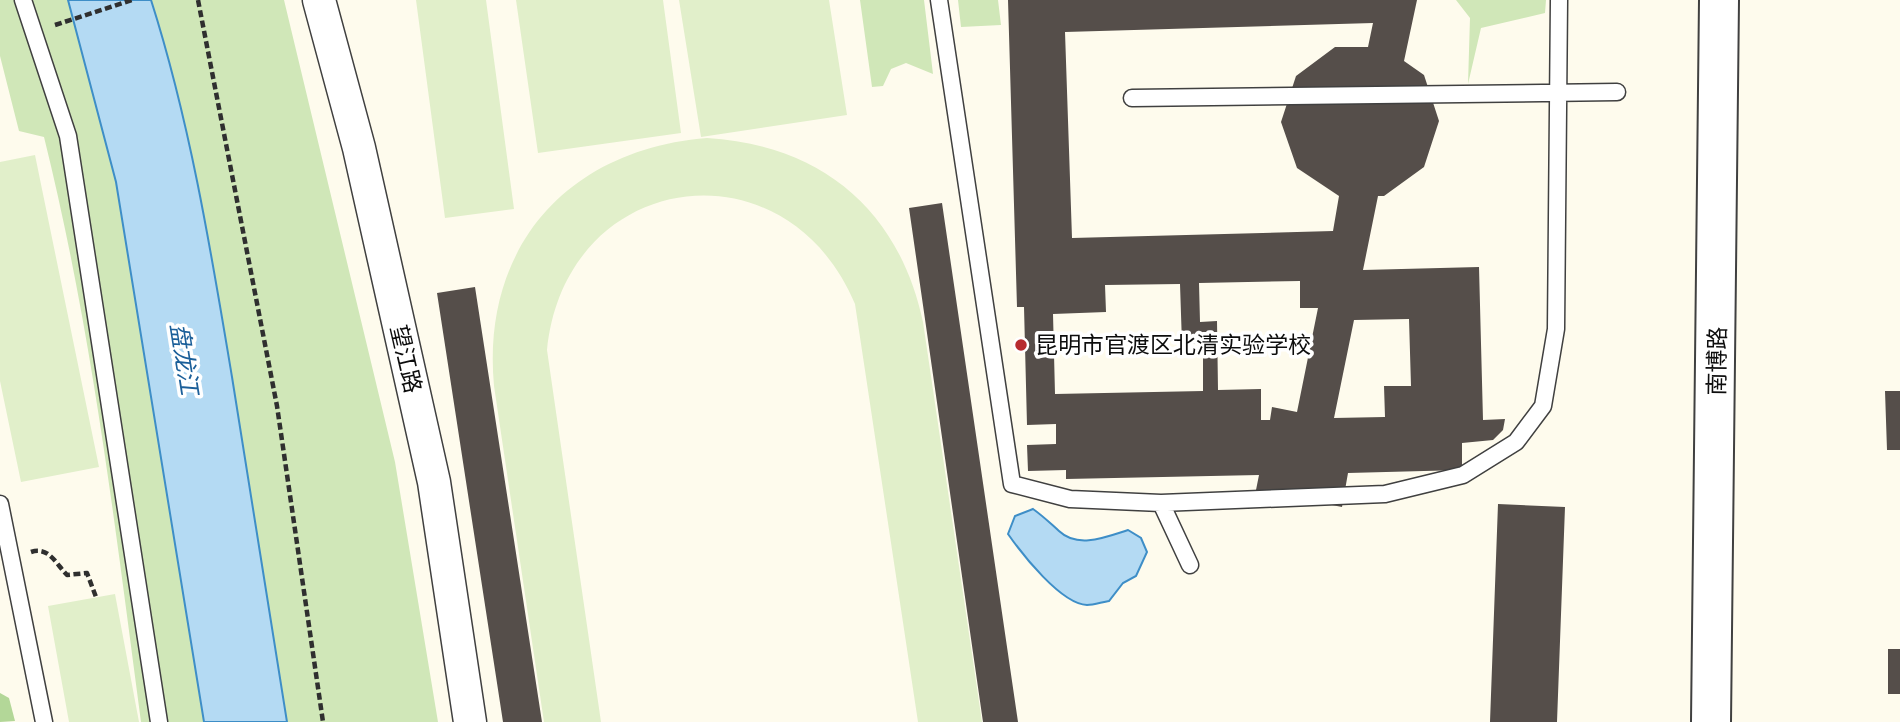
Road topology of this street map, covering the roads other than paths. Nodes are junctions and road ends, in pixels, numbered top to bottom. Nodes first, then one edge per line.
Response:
1 (23, 0) edge
2 (319, 0) edge
3 (939, 0) edge
4 (1559, 0) edge
5 (1719, 0) edge
6 (1617, 92) dead end
7 (1558, 93) junction
8 (1132, 98) dead end
9 (1161, 503) junction
10 (0, 504) edge
11 (1190, 565) dead end
12 (44, 722) edge
13 (159, 722) edge
14 (470, 722) edge
15 (1711, 722) edge

1 - 13 lane
2 - 14 street, 望江路
3 - 9 lane
4 - 7 lane
5 - 15 street, 南博路
6 - 7 lane
7 - 8 lane
7 - 9 lane
9 - 11 lane
10 - 12 lane

